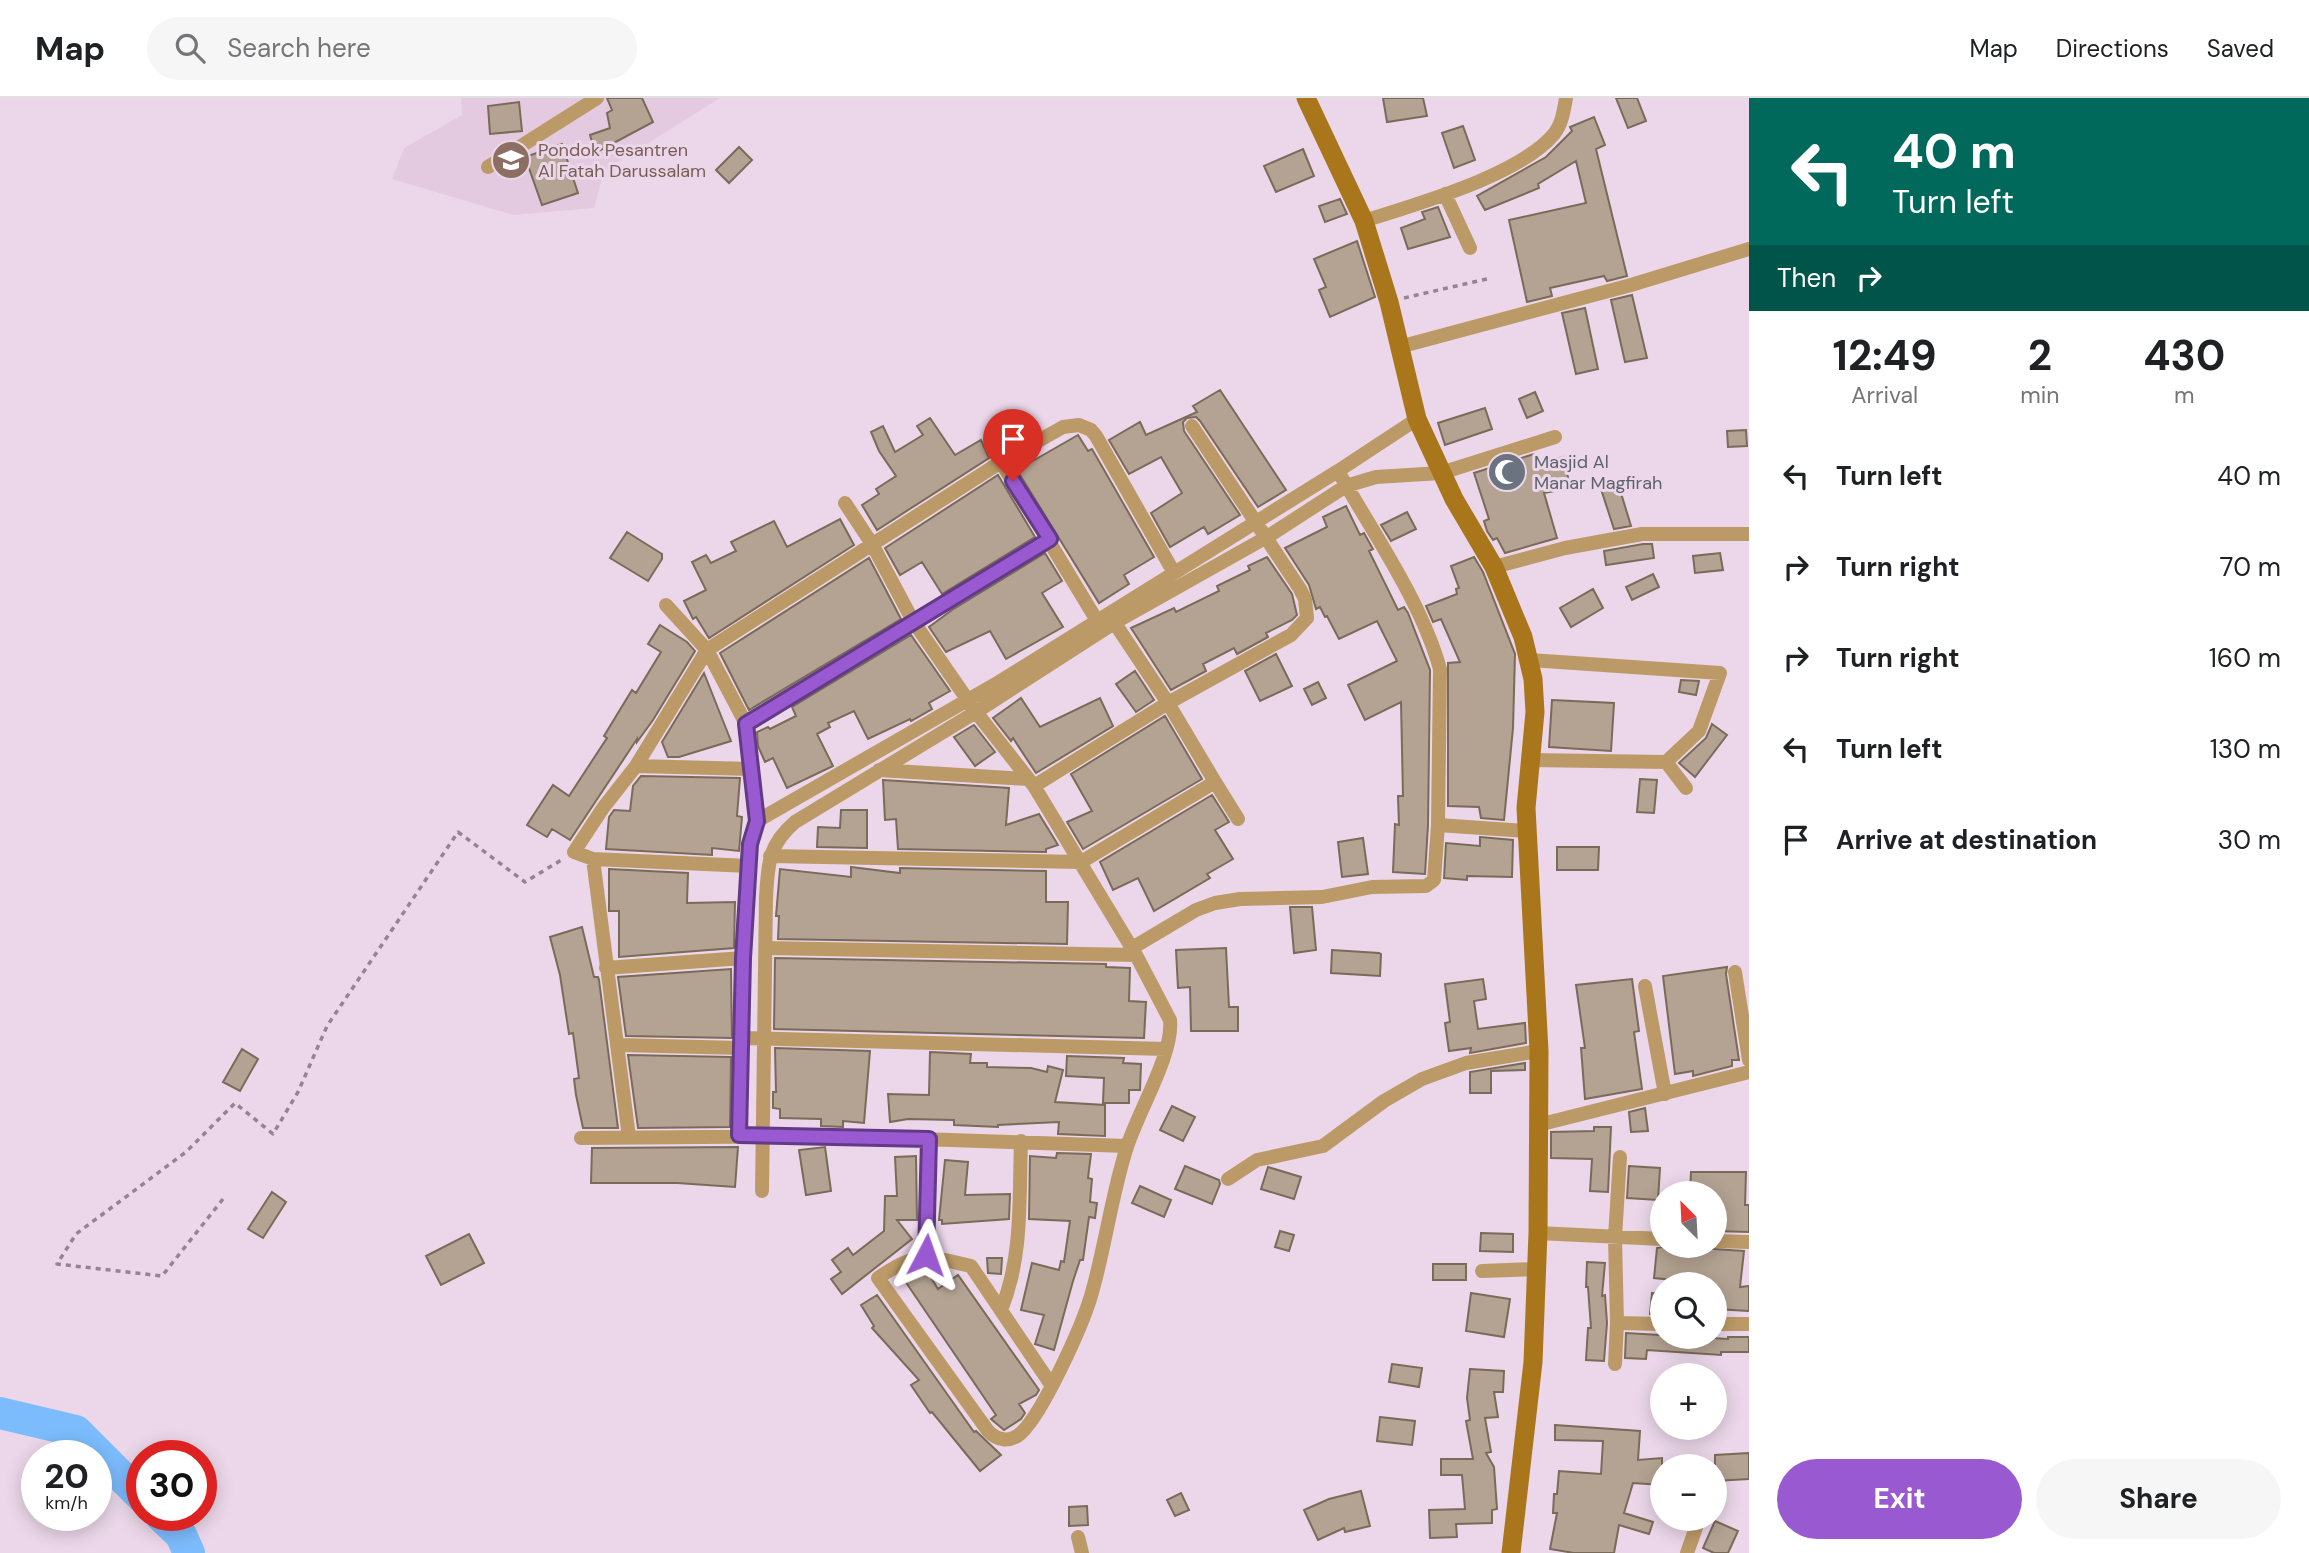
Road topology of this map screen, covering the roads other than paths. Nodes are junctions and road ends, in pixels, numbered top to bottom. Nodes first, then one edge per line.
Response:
1 (597, 98) edge
2 (1306, 98) edge
3 (1566, 98) edge
4 (488, 167) dead end
5 (1445, 194) junction
6 (1364, 221) junction
7 (1470, 248) dead end
8 (1749, 249) edge
9 (1399, 347) junction
10 (1416, 418) junction
11 (1192, 426) dead end
12 (1555, 437) dead end
13 (1001, 462) junction
14 (1338, 471) junction
15 (1441, 473) junction
16 (1346, 486) junction
17 (845, 503) dead end
18 (1254, 522) junction
19 (1749, 534) edge
20 (1267, 537) junction
21 (1050, 539) junction
22 (872, 544) junction
23 (1494, 567) junction
24 (1173, 571) junction
25 (666, 605) dead end
26 (1106, 618) junction
27 (913, 621) junction
28 (707, 650) junction
29 (1530, 660) junction
30 (967, 699) junction
31 (1168, 703) junction
32 (976, 712) junction
33 (746, 724) junction
34 (1530, 760) junction
35 (1665, 762) junction
36 (636, 766) junction
37 (752, 769) junction
38 (879, 770) junction
39 (1031, 782) junction
40 (1215, 782) junction
41 (1686, 788) dead end
42 (1238, 819) dead end
43 (757, 821) junction
44 (1438, 825) junction
45 (1527, 831) junction
46 (770, 856) junction
47 (593, 859) junction
48 (1081, 862) junction
49 (749, 866) junction
50 (766, 948) junction
51 (1134, 952) junction
52 (743, 958) junction
53 (606, 968) junction
54 (1735, 972) dead end
55 (1645, 986) dead end
56 (765, 1039) junction
57 (743, 1043) junction
58 (619, 1045) junction
59 (1166, 1049) junction
60 (1539, 1051) junction
61 (1749, 1060) edge
62 (1749, 1072) edge
63 (1665, 1094) junction
64 (1538, 1125) junction
65 (739, 1135) junction
66 (761, 1136) junction
67 (629, 1137) junction
68 (581, 1138) dead end
69 (929, 1139) junction
70 (1021, 1141) junction
71 (1127, 1146) junction
72 (1620, 1157) dead end
73 (1228, 1179) dead end
74 (762, 1191) dead end
75 (1538, 1233) junction
76 (1615, 1237) junction
77 (1650, 1238) edge
78 (1727, 1241) edge
79 (1749, 1242) edge
80 (926, 1255) junction
81 (1536, 1269) junction
82 (1482, 1271) dead end
83 (1001, 1310) junction
84 (1617, 1323) junction
85 (1650, 1324) edge
86 (1727, 1324) edge
87 (1749, 1324) edge
88 (1615, 1364) dead end
89 (1052, 1386) junction
90 (1695, 1531) edge
91 (1078, 1536) dead end
92 (1082, 1553) edge
93 (1511, 1553) edge
94 (1687, 1553) edge

1 - 4 street
2 - 6 street
3 - 5 street
5 - 6 street
5 - 7 street
6 - 9 street
8 - 9 street
9 - 10 street
10 - 14 street
10 - 15 street
11 - 18 street
12 - 15 street
13 - 21 street
13 - 22 street
13 - 24 street
14 - 16 street
14 - 18 street
15 - 16 street
15 - 23 street
16 - 20 street
16 - 44 street
17 - 22 street
18 - 20 street
18 - 24 street
19 - 23 street
20 - 26 street
20 - 31 street
21 - 26 street
21 - 27 street
22 - 27 street
22 - 28 street
23 - 29 street
24 - 26 street
25 - 28 street
26 - 30 street
26 - 31 street
26 - 32 street
27 - 30 street
27 - 33 street
28 - 33 street
28 - 36 street
29 - 34 street
29 - 35 street
30 - 32 street
30 - 43 street
31 - 39 street
31 - 40 street
32 - 38 street
32 - 39 street
33 - 37 street
34 - 35 street
34 - 45 street
35 - 41 street
36 - 37 street
36 - 47 street
37 - 43 street
38 - 39 street
38 - 46 street
39 - 48 street
40 - 42 street
40 - 48 street
43 - 49 street
44 - 45 street
44 - 51 street
45 - 60 street
46 - 48 street
46 - 50 street
47 - 49 street
47 - 53 street
48 - 51 street
49 - 52 street
50 - 51 street
50 - 56 street
51 - 59 street
52 - 53 street
52 - 57 street
53 - 58 street
54 - 61 street
55 - 63 street
56 - 57 street
56 - 59 street
56 - 66 street
57 - 58 street
57 - 65 street
58 - 67 street
59 - 71 street
60 - 64 street
60 - 73 street
62 - 63 street
63 - 64 street
64 - 75 street
65 - 66 street
65 - 67 street
66 - 69 street
66 - 74 street
67 - 68 street
69 - 70 street
69 - 80 street
70 - 71 street
70 - 83 street
71 - 89 street
72 - 76 street
75 - 76 street
75 - 81 street
76 - 77 street
76 - 84 street
78 - 79 street
80 - 83 street
80 - 89 street
81 - 82 street
81 - 93 street
83 - 89 street
84 - 85 street
84 - 88 street
86 - 87 street
90 - 94 street
91 - 92 street

